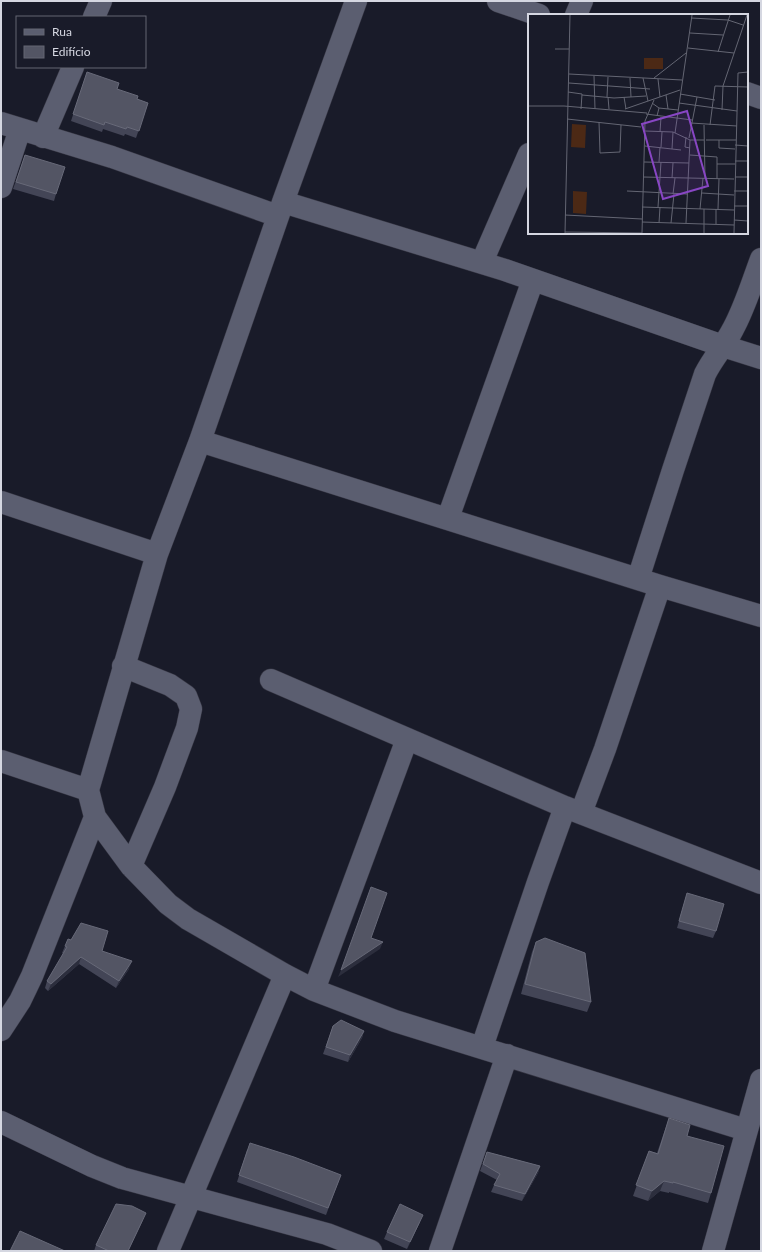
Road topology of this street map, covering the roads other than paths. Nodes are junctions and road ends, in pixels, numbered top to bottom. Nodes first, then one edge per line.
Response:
1 (101, 1) edge
2 (356, 1) edge
3 (498, 1) edge
4 (582, 1) edge
5 (536, 14) edge
6 (576, 14) edge
7 (94, 16) edge
8 (73, 68) edge
9 (748, 93) edge
10 (761, 98) edge
11 (10, 126) edge
12 (43, 137) junction
13 (528, 156) edge
14 (1, 188) edge
15 (281, 209) junction
16 (761, 259) edge
17 (482, 262) junction
18 (533, 280) junction
19 (723, 346) junction
20 (761, 358) edge
21 (200, 441) junction
22 (1, 502) edge
23 (448, 518) junction
24 (157, 554) junction
25 (638, 579) junction
26 (660, 586) junction
27 (761, 616) edge
28 (123, 666) junction
29 (271, 680) dead end
30 (407, 739) junction
31 (1, 761) edge
32 (88, 790) junction
33 (573, 810) junction
34 (95, 817) junction
35 (131, 866) junction
36 (761, 883) edge
37 (285, 975) junction
38 (314, 990) junction
39 (1, 1030) edge
40 (482, 1047) junction
41 (507, 1055) junction
42 (761, 1080) edge
43 (1, 1122) edge
44 (746, 1130) junction
45 (191, 1196) junction
46 (168, 1251) edge
47 (370, 1251) edge
48 (440, 1251) edge
49 (713, 1251) edge

1 - 7 street
2 - 15 street
3 - 5 street
4 - 6 street
8 - 12 street
9 - 10 street
11 - 12 street
11 - 14 street
12 - 15 street
13 - 17 street
15 - 17 street
15 - 21 street
16 - 19 street
17 - 18 street
18 - 19 street
18 - 23 street
19 - 20 street
19 - 25 street
21 - 23 street
21 - 24 street
22 - 24 street
23 - 25 street
24 - 28 street
25 - 26 street
26 - 27 street
26 - 33 street
28 - 32 street
28 - 35 street
29 - 30 street
30 - 33 street
30 - 38 street
31 - 32 street
32 - 34 street
33 - 36 street
33 - 40 street
34 - 35 street
34 - 39 street
35 - 37 street
37 - 38 street
37 - 45 street
38 - 40 street
40 - 41 street
41 - 44 street
41 - 48 street
42 - 44 street
43 - 45 street
44 - 49 street
45 - 46 street
45 - 47 street

